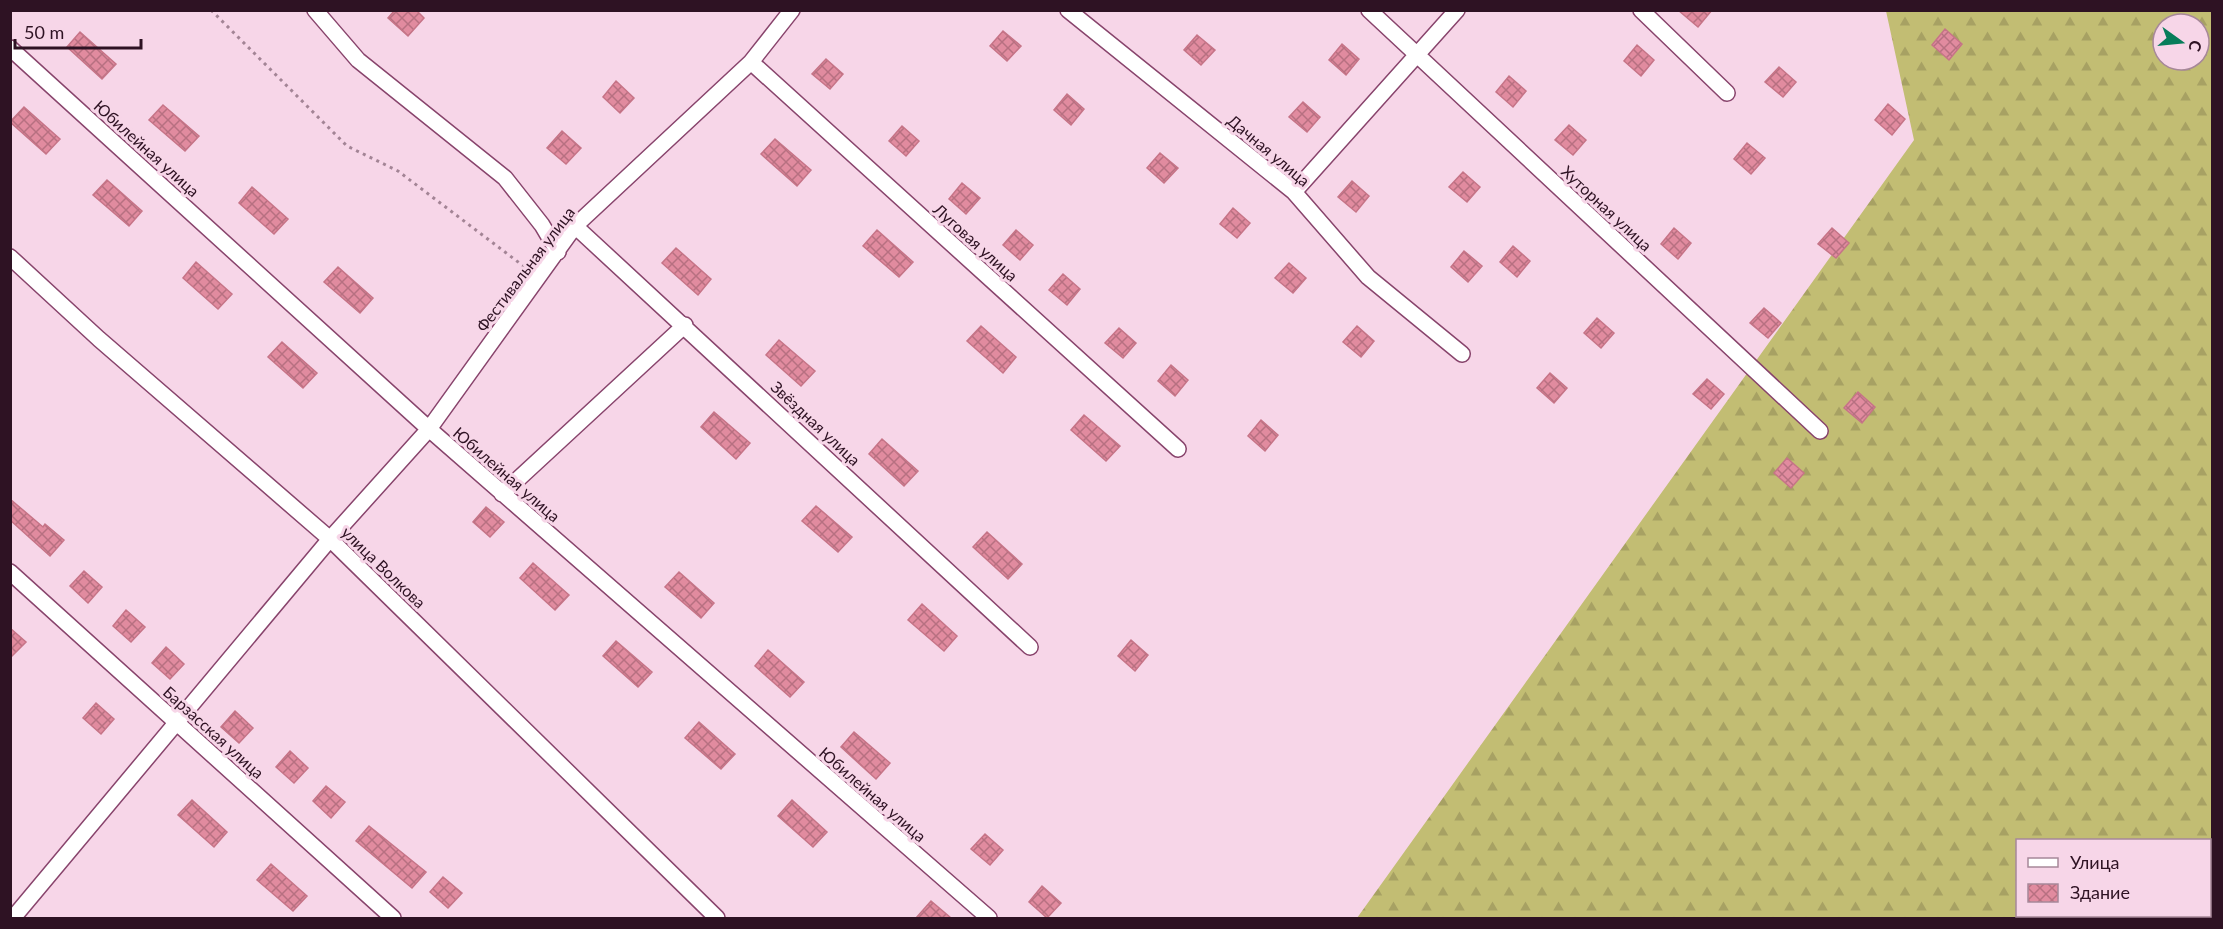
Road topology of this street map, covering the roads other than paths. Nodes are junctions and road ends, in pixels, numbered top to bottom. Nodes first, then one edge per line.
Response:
1 (315, 10) edge
2 (792, 10) edge
3 (1068, 10) edge
4 (1369, 10) edge
5 (1457, 10) edge
6 (1641, 10) edge
7 (10, 48) edge
8 (1418, 56) junction
9 (751, 62) junction
10 (1727, 93) dead end
11 (1294, 192) junction
12 (576, 226) junction
13 (558, 252) junction
14 (10, 257) edge
15 (685, 325) junction
16 (1462, 354) dead end
17 (429, 429) junction
18 (1820, 431) dead end
19 (1178, 449) dead end
20 (502, 494) junction
21 (330, 539) junction
22 (10, 572) edge
23 (1030, 647) dead end
24 (176, 722) junction
25 (13, 918) edge
26 (393, 918) edge
27 (717, 918) edge
28 (989, 918) edge

1 - 13 street
2 - 9 street, Фестивальная улица
3 - 11 street, Дачная улица
4 - 8 street, Хуторная улица
5 - 8 street
6 - 10 street
7 - 17 street, Юбилейная улица
8 - 11 street
8 - 18 street, Хуторная улица
9 - 12 street, Фестивальная улица
9 - 19 street, Луговая улица
11 - 16 street, Дачная улица
12 - 13 street, Фестивальная улица
12 - 15 street, Звёздная улица
13 - 17 street, Фестивальная улица
14 - 21 street, улица Волкова
15 - 20 street
15 - 23 street, Звёздная улица
17 - 20 street, Юбилейная улица
17 - 21 street, Фестивальная улица
20 - 28 street, Юбилейная улица
21 - 24 street, Фестивальная улица
21 - 27 street, улица Волкова
22 - 24 street, Барзасская улица
24 - 25 street, Фестивальная улица
24 - 26 street, Барзасская улица

